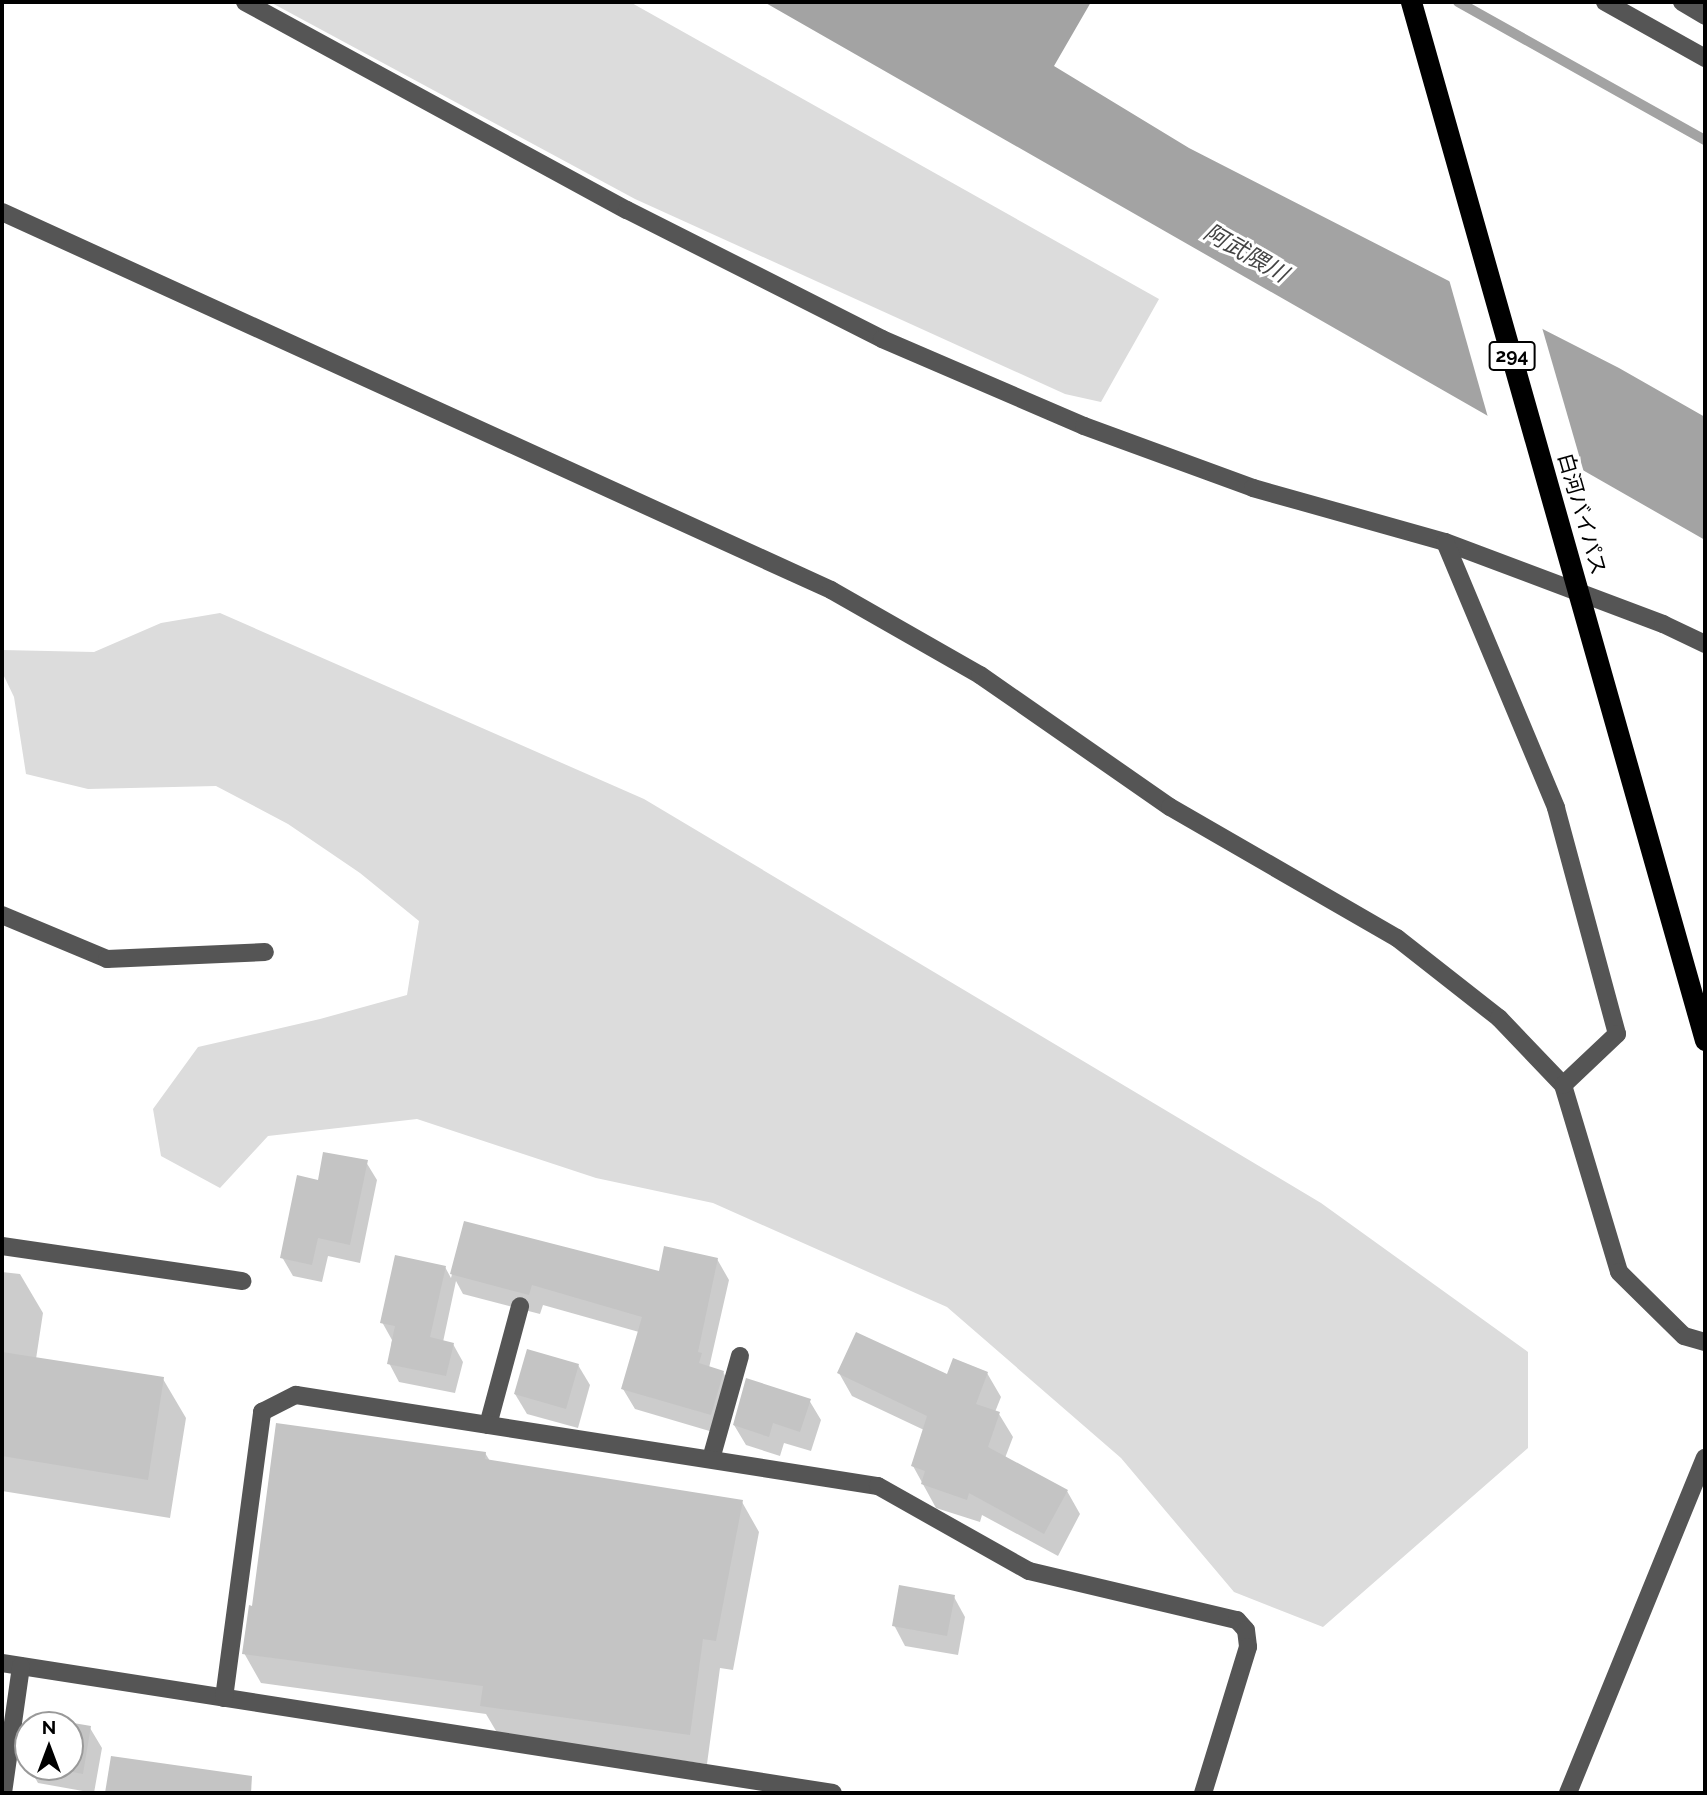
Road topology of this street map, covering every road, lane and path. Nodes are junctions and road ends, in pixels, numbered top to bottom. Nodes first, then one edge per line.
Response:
1 (244, 2) edge
2 (1411, 2) edge
3 (1605, 2) edge
4 (1682, 2) edge
5 (1705, 16) edge
6 (1705, 58) edge
7 (2, 212) edge
8 (1446, 542) junction
9 (1705, 644) edge
10 (2, 915) edge
11 (265, 952) dead end
12 (1705, 1040) edge
13 (1563, 1085) junction
14 (2, 1246) edge
15 (243, 1281) dead end
16 (520, 1306) dead end
17 (1705, 1342) edge
18 (740, 1356) dead end
19 (488, 1425) junction
20 (1705, 1458) edge
21 (711, 1459) junction
22 (2, 1663) edge
23 (21, 1666) junction
24 (224, 1698) junction
25 (3, 1793) edge
26 (833, 1793) edge
27 (1203, 1793) edge
28 (1568, 1793) edge

1 - 8 street
2 - 12 highway, 白河バイパス / 294
3 - 6 street
4 - 5 street
7 - 13 street
8 - 9 street
8 - 13 street
10 - 11 street
13 - 17 street
14 - 15 street
16 - 19 street
18 - 21 street
19 - 21 street
19 - 24 street
20 - 28 street
21 - 27 street
22 - 23 street
23 - 24 street
23 - 25 street
24 - 26 street

